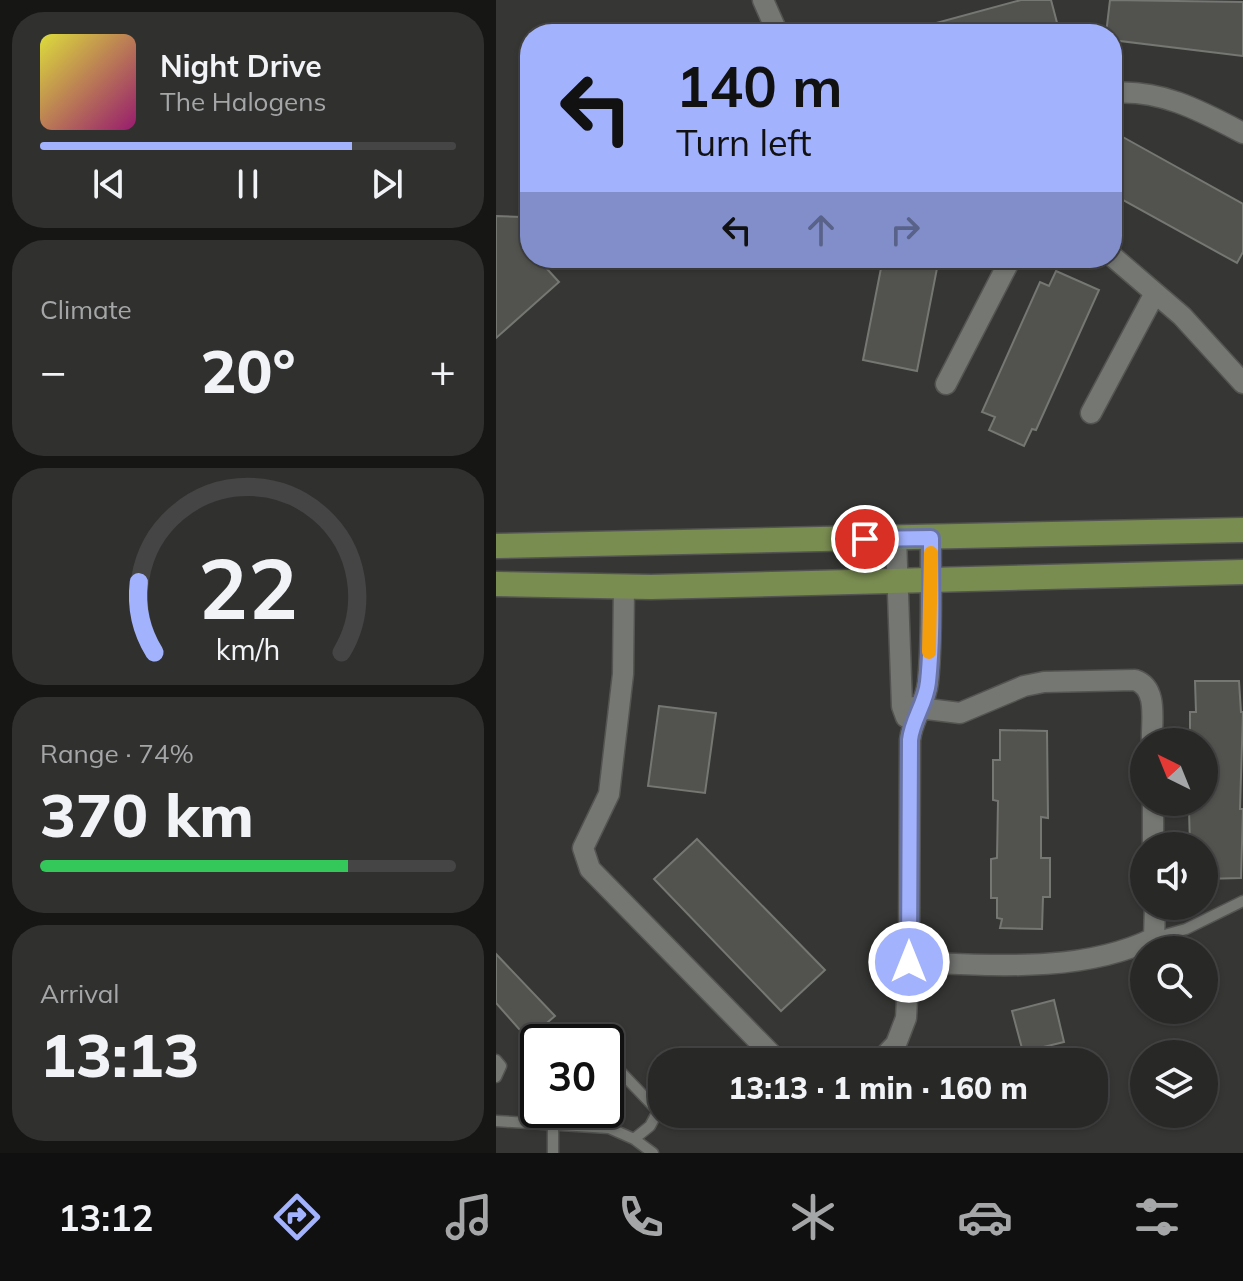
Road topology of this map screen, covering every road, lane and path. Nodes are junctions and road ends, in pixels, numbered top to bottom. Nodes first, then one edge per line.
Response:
1 (763, 0) edge
2 (774, 24) edge
3 (1122, 93) edge
4 (1243, 133) edge
5 (1122, 265) edge
6 (1006, 268) edge
7 (1155, 293) junction
8 (1243, 383) edge
9 (946, 384) dead end
10 (1091, 413) dead end
11 (1243, 530) edge
12 (896, 538) junction
13 (931, 538) junction
14 (496, 546) edge
15 (1243, 572) edge
16 (930, 581) junction
17 (898, 582) junction
18 (496, 584) edge
19 (624, 587) junction
20 (912, 707) junction
21 (1152, 728) edge
22 (1243, 901) edge
23 (1161, 936) edge
24 (1130, 948) edge
25 (909, 962) junction
26 (765, 1048) edge
27 (892, 1048) edge
28 (496, 1060) edge
29 (624, 1075) edge
30 (496, 1077) edge
31 (496, 1121) edge
32 (520, 1122) edge
33 (553, 1128) edge
34 (609, 1128) edge
35 (634, 1139) junction
36 (553, 1153) edge
37 (653, 1153) edge

1 - 2 street
3 - 4 street
5 - 7 street
6 - 9 street
7 - 8 street
7 - 10 street
11 - 13 main road
12 - 13 main road
12 - 14 main road
12 - 17 street
13 - 16 street
15 - 16 main road
16 - 17 main road
16 - 20 street
17 - 19 main road
17 - 20 street
18 - 19 main road
19 - 26 street
20 - 21 street
20 - 25 street
22 - 23 lane
24 - 25 street
25 - 27 street
28 - 30 lane
29 - 35 lane
31 - 32 lane
33 - 36 lane
34 - 35 lane
35 - 37 lane

